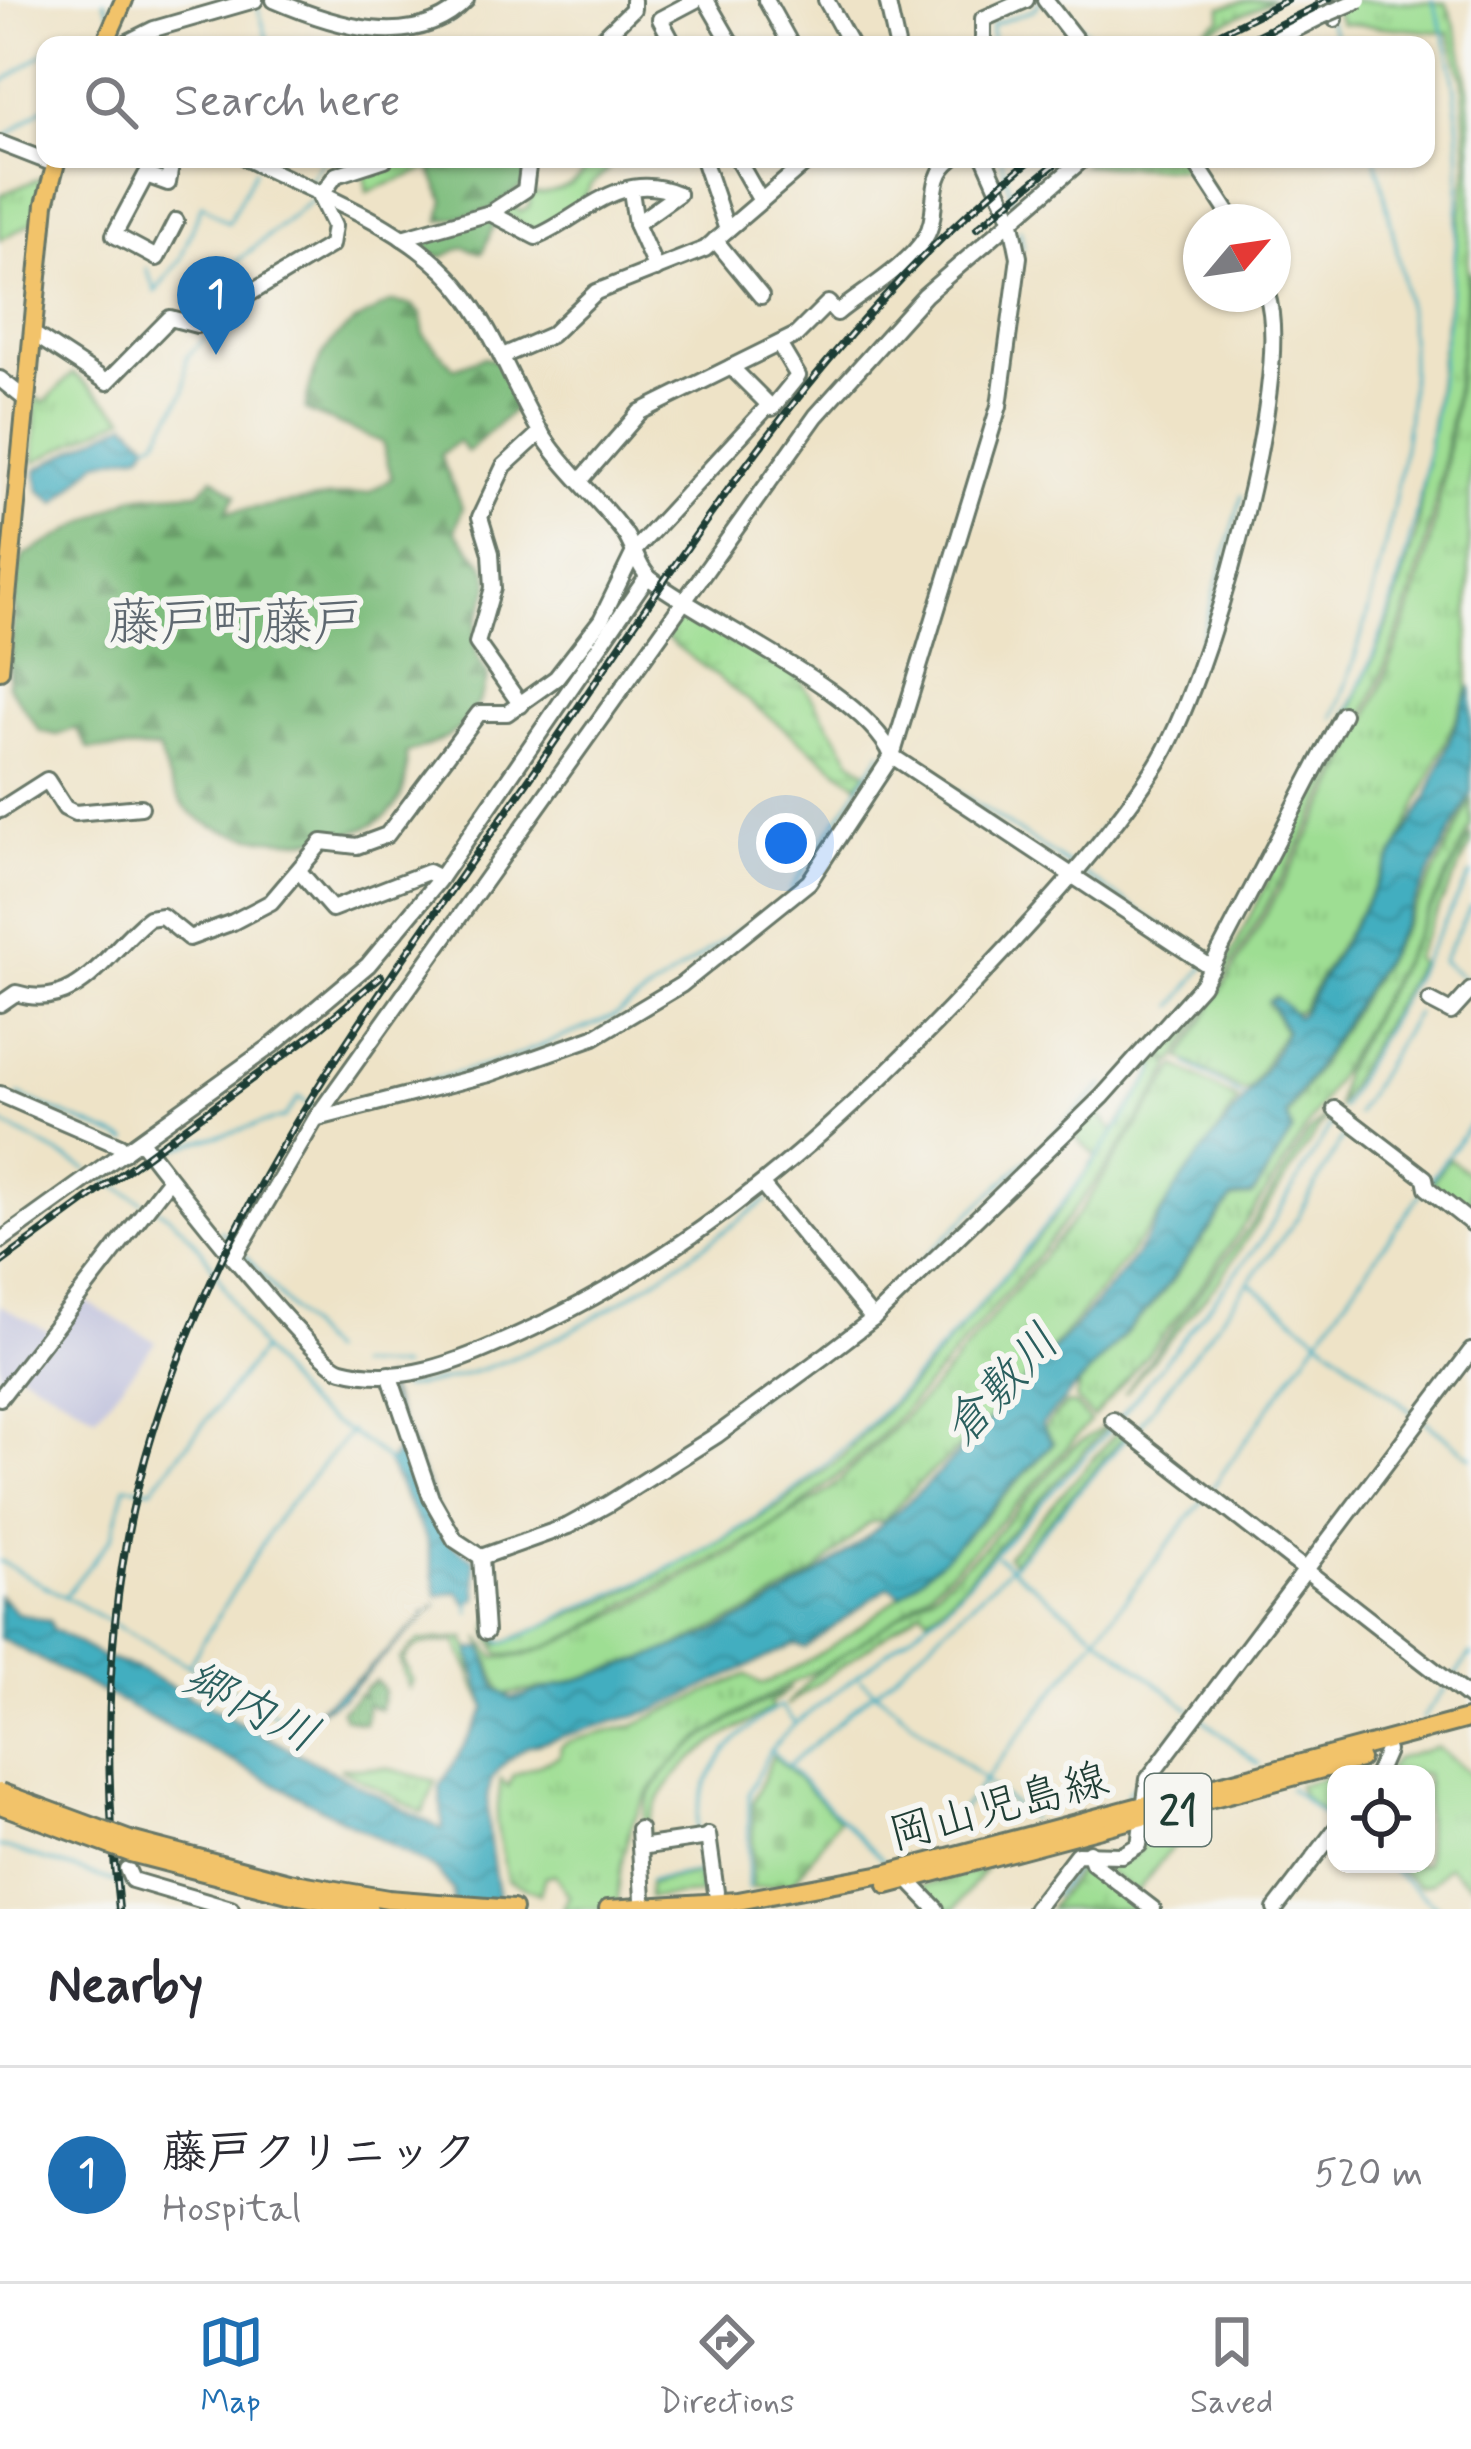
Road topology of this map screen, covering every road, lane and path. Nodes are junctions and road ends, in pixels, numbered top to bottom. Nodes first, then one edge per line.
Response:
1 (124, 0) edge
2 (253, 0) edge
3 (274, 0) edge
4 (466, 0) edge
5 (633, 0) edge
6 (696, 0) edge
7 (706, 0) edge
8 (766, 0) edge
9 (826, 0) edge
10 (887, 0) edge
11 (1026, 0) edge
12 (1045, 0) edge
13 (1359, 0) edge
14 (1327, 12) edge
15 (108, 36) edge
16 (140, 36) edge
17 (607, 36) edge
18 (669, 36) edge
19 (726, 36) edge
20 (786, 36) edge
21 (846, 36) edge
22 (896, 36) edge
23 (983, 36) edge
24 (1073, 36) edge
25 (1281, 36) edge
26 (0, 143) edge
27 (36, 155) edge
28 (55, 168) edge
29 (170, 168) edge
30 (266, 168) edge
31 (360, 168) edge
32 (528, 168) edge
33 (705, 168) edge
34 (742, 168) edge
35 (796, 168) edge
36 (943, 168) edge
37 (990, 168) edge
38 (1072, 168) edge
39 (1199, 168) edge
40 (631, 191) junction
41 (320, 196) junction
42 (760, 201) junction
43 (1222, 204) edge
44 (490, 213) junction
45 (1015, 214) junction
46 (176, 221) dead end
47 (636, 224) junction
48 (721, 235) junction
49 (402, 238) junction
50 (656, 269) junction
51 (761, 296) dead end
52 (1270, 312) edge
53 (32, 333) junction
54 (779, 344) junction
55 (505, 355) junction
56 (731, 367) junction
57 (0, 379) edge
58 (24, 398) junction
59 (769, 405) junction
60 (541, 432) junction
61 (581, 480) junction
62 (634, 550) junction
63 (646, 577) junction
64 (684, 600) junction
65 (0, 670) edge
66 (521, 705) junction
67 (1343, 714) dead end
68 (892, 756) junction
69 (142, 807) dead end
70 (0, 810) edge
71 (299, 871) junction
72 (1073, 872) junction
73 (440, 878) junction
74 (1208, 965) junction
75 (1471, 990) edge
76 (1430, 1001) dead end
77 (0, 1004) edge
78 (0, 1094) edge
79 (1345, 1116) dead end
80 (316, 1118) junction
81 (141, 1141) junction
82 (124, 1153) junction
83 (169, 1180) junction
84 (762, 1185) junction
85 (1471, 1222) edge
86 (0, 1241) edge
87 (234, 1258) junction
88 (869, 1314) junction
89 (1471, 1351) edge
90 (388, 1380) junction
91 (0, 1398) edge
92 (1116, 1422) dead end
93 (478, 1554) junction
94 (1302, 1566) junction
95 (486, 1632) dead end
96 (1471, 1700) edge
97 (1471, 1718) edge
98 (1471, 1728) edge
99 (1387, 1751) junction
100 (1381, 1765) edge
101 (0, 1792) edge
102 (0, 1805) edge
103 (1143, 1812) junction
104 (639, 1828) dead end
105 (1327, 1841) edge
106 (640, 1847) junction
107 (1089, 1852) junction
108 (128, 1869) dead end
109 (908, 1880) junction
110 (288, 1888) junction
111 (716, 1892) dead end
112 (376, 1904) edge
113 (639, 1904) edge
114 (231, 1909) edge
115 (513, 1909) edge
116 (608, 1909) edge
117 (753, 1909) edge
118 (936, 1909) edge
119 (1035, 1909) edge
120 (1153, 1909) edge
121 (1275, 1909) edge

1 - 15 main road
2 - 16 street
3 - 4 street
5 - 17 street
6 - 18 street
7 - 19 street
8 - 20 street
9 - 21 street
10 - 22 street
11 - 23 street
12 - 24 street
13 - 14 street, bridge
14 - 25 street
26 - 27 street
28 - 53 main road
29 - 46 street
30 - 41 street
31 - 41 street
32 - 44 street
33 - 48 street
34 - 42 street
35 - 42 street
36 - 54 street
37 - 45 street
38 - 45 street
39 - 43 street
40 - 44 street
40 - 47 street
40 - 47 street
41 - 49 street
41 - 53 street
42 - 48 street
44 - 49 street
45 - 64 street
45 - 68 street
47 - 50 street
48 - 50 street
48 - 51 street
49 - 55 street
50 - 55 street
52 - 72 street
53 - 58 main road
54 - 56 street
54 - 59 street
55 - 60 street
56 - 59 street
56 - 61 street
57 - 58 street
58 - 65 main road
59 - 62 street
60 - 61 street
60 - 66 street
61 - 62 street
62 - 63 street
62 - 66 street
63 - 64 street
63 - 73 street
64 - 68 street
64 - 80 street
66 - 71 street
67 - 74 street
68 - 72 street
68 - 80 street
69 - 70 street
71 - 73 street
71 - 77 street
72 - 74 street
72 - 84 street
73 - 81 street
74 - 88 street
75 - 76 street
78 - 82 street
79 - 85 street
80 - 87 street
81 - 82 street
81 - 83 street
82 - 86 street
83 - 87 street
83 - 91 street
84 - 88 street
84 - 90 street
87 - 90 street
88 - 93 street
89 - 94 street
90 - 93 street
92 - 94 street
93 - 95 street
94 - 96 street
94 - 103 street
97 - 103 main road, 岡山児島線 / 21
98 - 99 main road, 岡山児島線 / 21
99 - 100 street
99 - 103 main road, 岡山児島線 / 21
101 - 110 main road, bridge
102 - 110 main road, bridge
103 - 107 street
103 - 109 main road, 岡山児島線 / 21
103 - 113 main road, 岡山児島線 / 21
104 - 106 street
105 - 121 street
106 - 111 street
106 - 113 street
107 - 119 street
107 - 120 street
108 - 114 street
109 - 117 main road, 岡山児島線 / 21
109 - 118 street
110 - 112 main road
112 - 115 main road
113 - 116 main road, 岡山児島線 / 21

